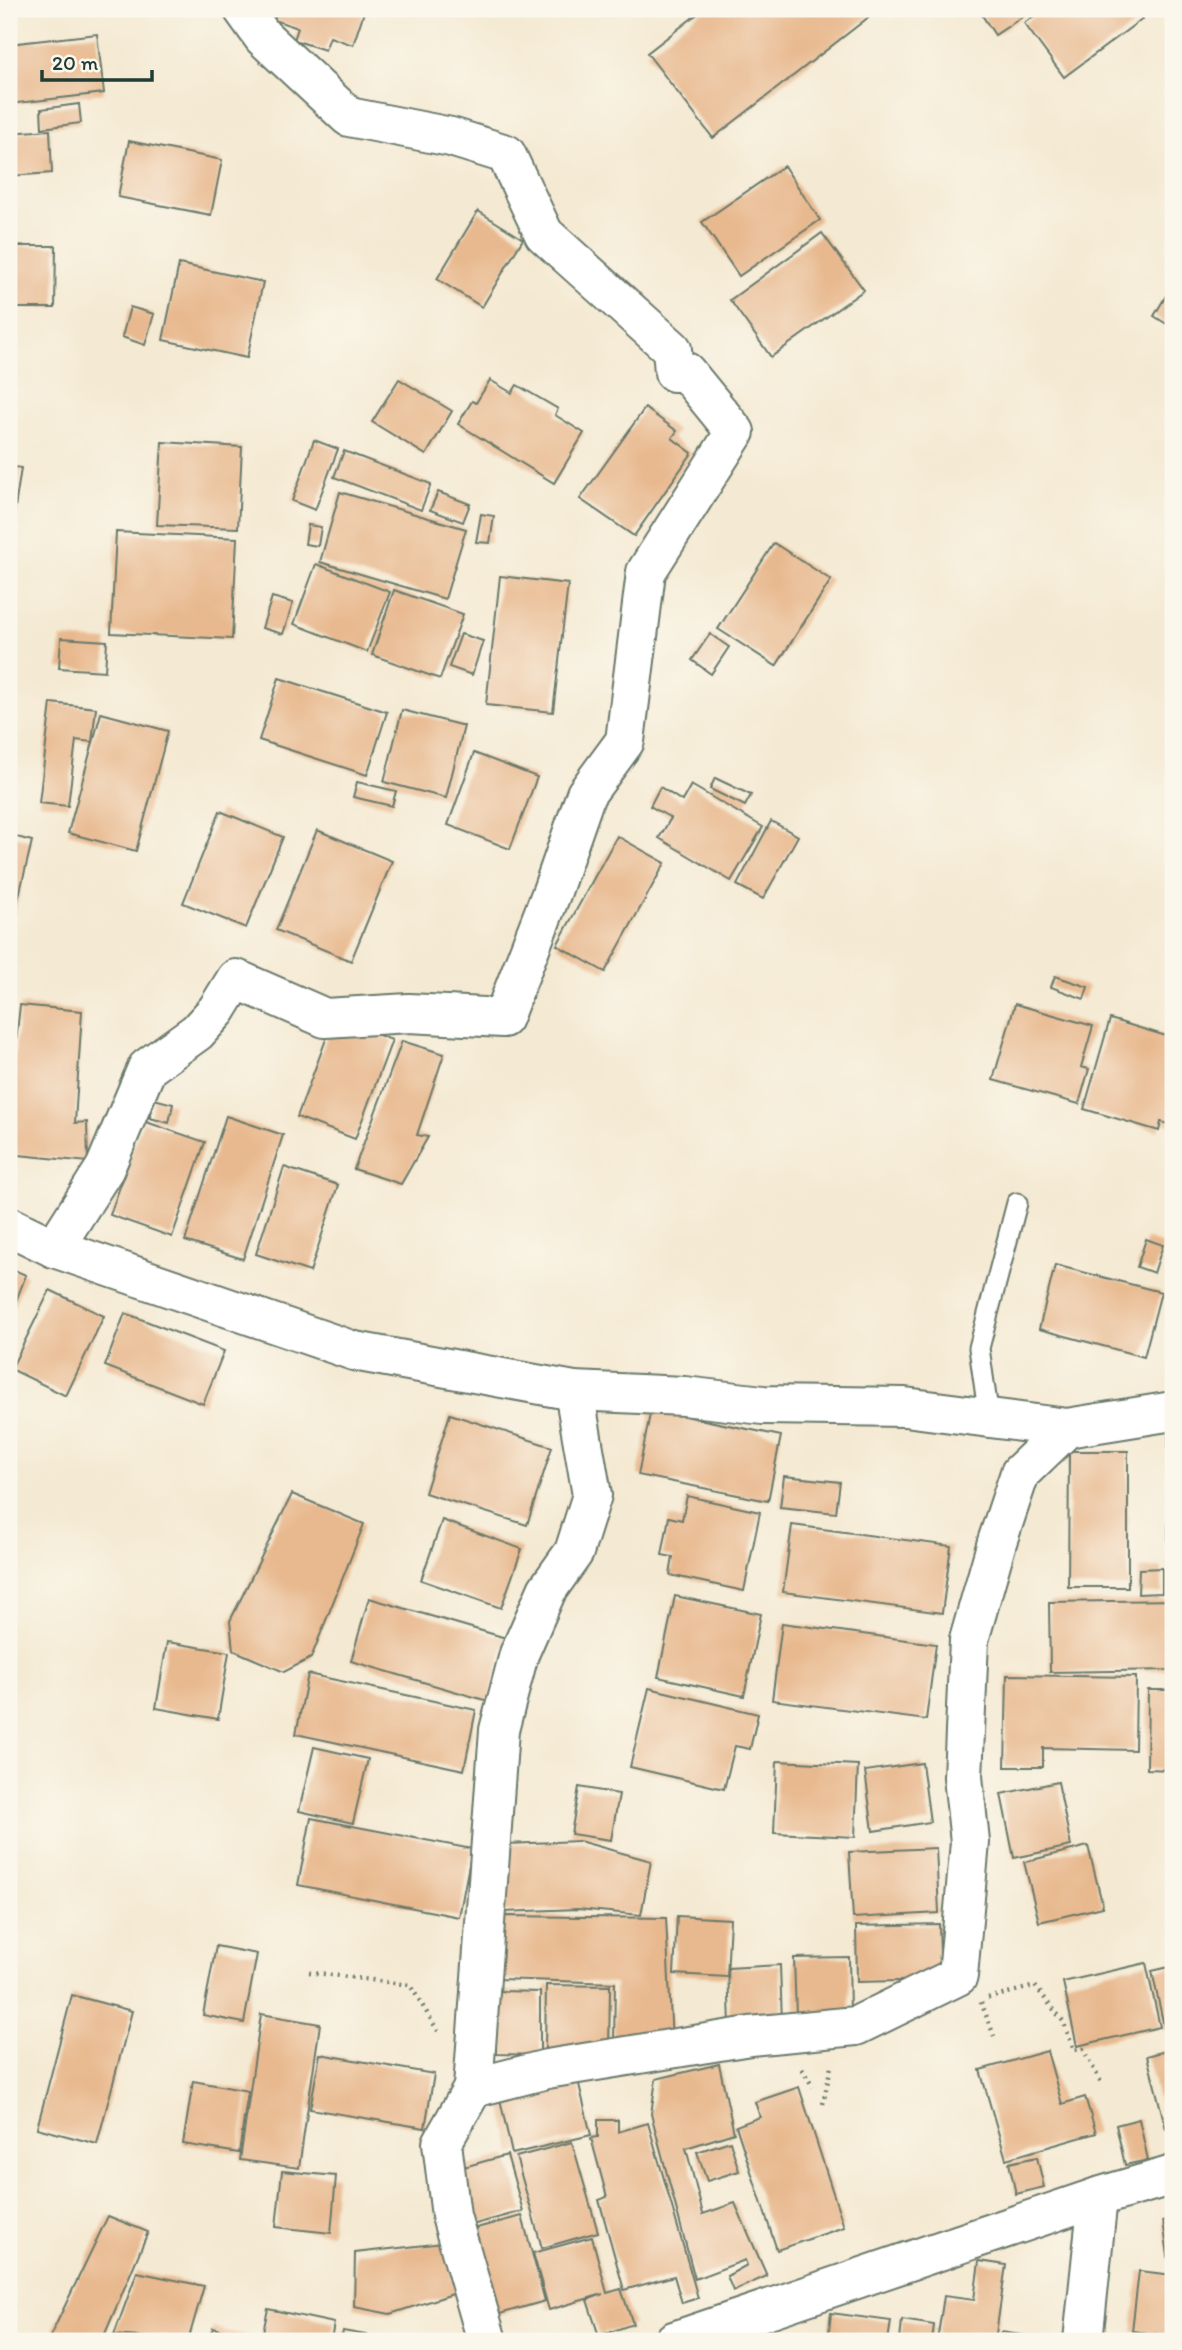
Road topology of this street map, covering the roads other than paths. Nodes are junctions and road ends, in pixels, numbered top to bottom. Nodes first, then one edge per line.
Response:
1 (243, 9) edge
2 (1017, 1203) dead end
3 (9, 1226) edge
4 (54, 1248) junction
5 (574, 1391) junction
6 (1173, 1411) edge
7 (989, 1418) junction
8 (1067, 1428) junction
9 (1020, 1473) junction
10 (473, 2088) junction
11 (1173, 2175) edge
12 (1098, 2197) junction
13 (747, 2328) edge
14 (487, 2341) edge
15 (674, 2341) edge
16 (1083, 2341) edge

1 - 4 street
2 - 7 lane
3 - 4 street
4 - 5 street
5 - 7 street
5 - 10 street
6 - 8 street
7 - 8 street
7 - 9 street
8 - 9 street
9 - 10 street
10 - 14 street
11 - 12 street
12 - 13 street
12 - 16 street
13 - 15 street

